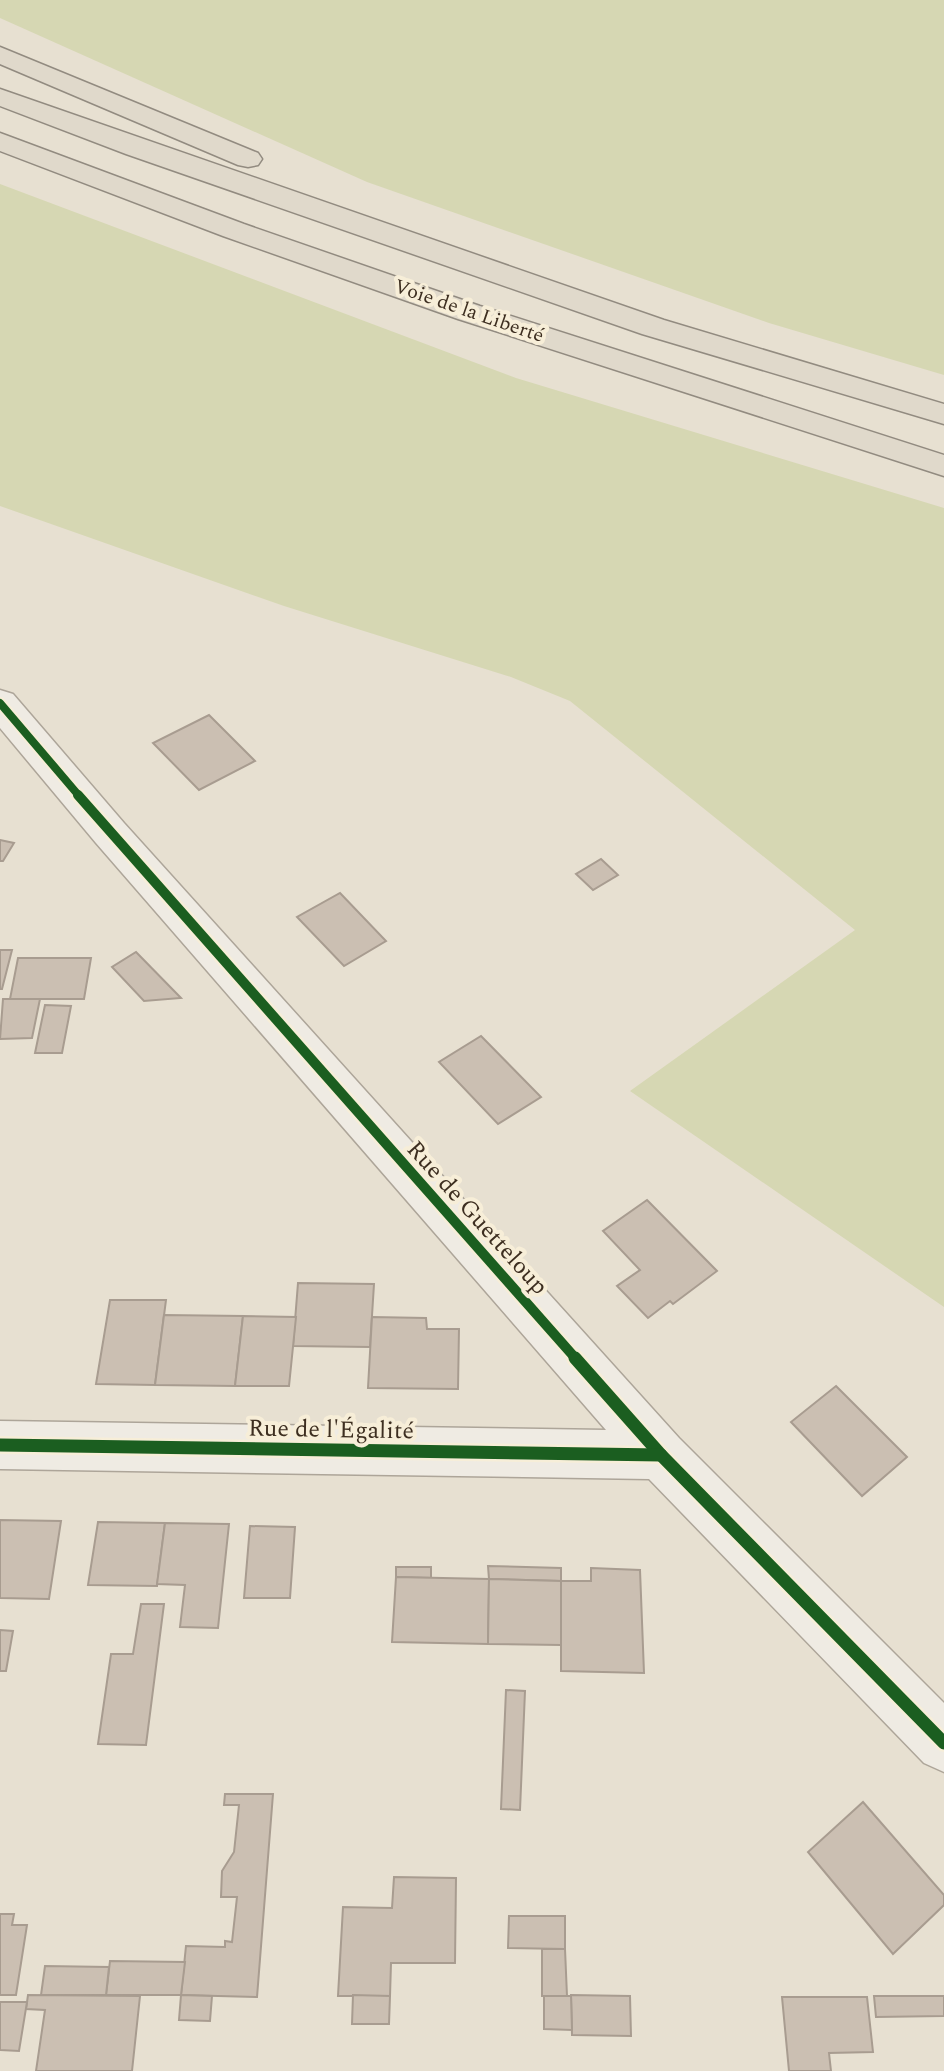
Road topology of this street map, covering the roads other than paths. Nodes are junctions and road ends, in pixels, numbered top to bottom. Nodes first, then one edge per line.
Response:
1 (0, 55) edge
2 (0, 97) edge
3 (0, 141) edge
4 (0, 147) edge
5 (92, 177) junction
6 (653, 327) junction
7 (944, 414) edge
8 (944, 466) edge
9 (0, 703) edge
10 (0, 1445) edge
11 (661, 1455) junction
12 (944, 1743) edge

1 - 6 highway
2 - 6 highway, Voie de la Liberté
3 - 5 highway, Voie de la Liberté
4 - 5 highway
5 - 8 highway, Voie de la Liberté
6 - 7 highway, Voie de la Liberté
9 - 11 street, Rue de Guetteloup
10 - 11 street, Rue de l'Égalité
11 - 12 street, Rue de Guetteloup

